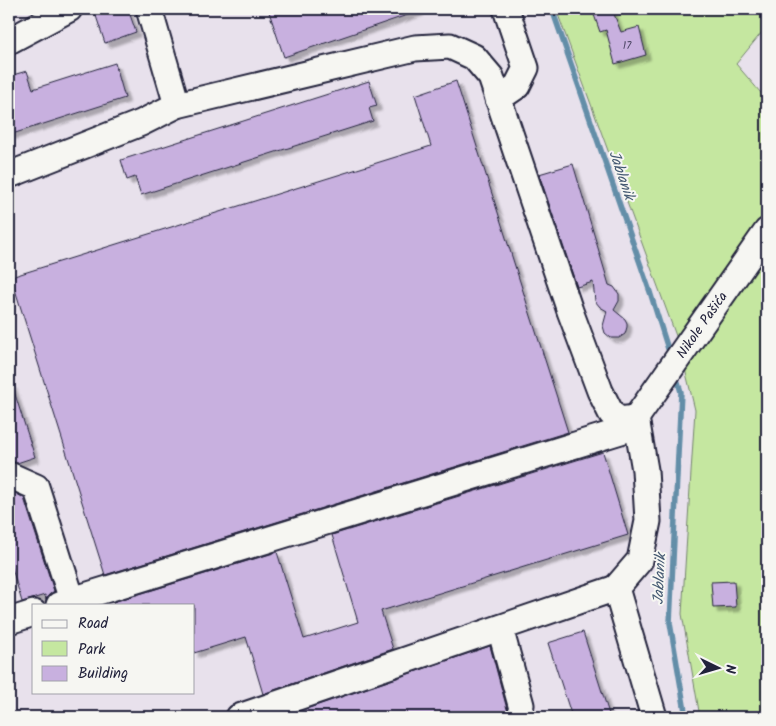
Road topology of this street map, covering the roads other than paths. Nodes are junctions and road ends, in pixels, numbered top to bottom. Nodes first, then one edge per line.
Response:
1 (69, 9) edge
2 (149, 9) edge
3 (506, 9) edge
4 (9, 41) edge
5 (498, 99) junction
6 (177, 104) junction
7 (9, 174) edge
8 (767, 231) edge
9 (636, 422) junction
10 (9, 475) edge
11 (616, 588) junction
12 (66, 603) edge
13 (500, 628) junction
14 (521, 705) dead end
15 (239, 717) edge
16 (654, 717) edge

1 - 4 street
2 - 6 street
3 - 5 street
5 - 6 street
5 - 9 street
6 - 7 street
8 - 9 street, Nikole Pašića
9 - 11 street
9 - 12 street
10 - 12 street
11 - 13 street
11 - 16 street
13 - 14 street
13 - 15 street

